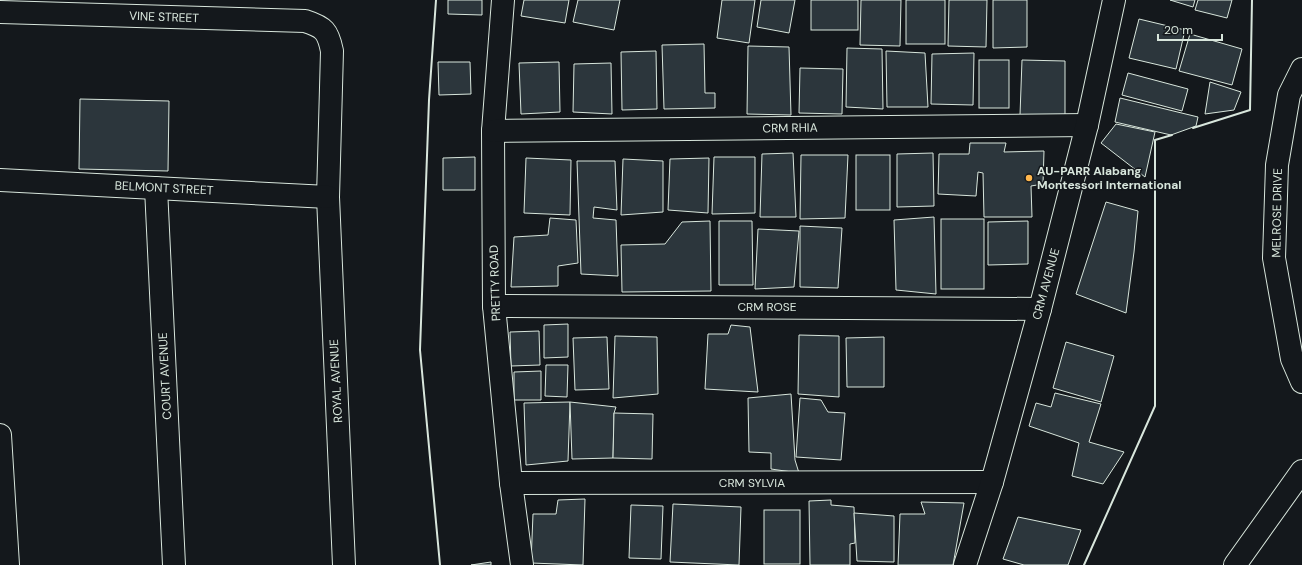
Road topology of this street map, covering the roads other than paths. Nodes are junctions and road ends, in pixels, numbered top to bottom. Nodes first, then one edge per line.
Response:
1 (503, 0) edge
2 (1114, 0) edge
3 (0, 12) edge
4 (325, 30) joint
5 (1302, 69) edge
6 (1087, 125) junction
7 (493, 131) junction
8 (0, 180) edge
9 (156, 188) junction
10 (328, 197) junction
11 (494, 306) junction
12 (1040, 308) junction
13 (1302, 382) edge
14 (0, 435) edge
15 (1302, 471) edge
16 (992, 482) junction
17 (511, 483) junction
18 (8, 565) edge
19 (174, 565) edge
20 (344, 565) edge
21 (522, 565) edge
22 (965, 565) edge
23 (1235, 565) edge

1 - 7 street, PRETTY ROAD
2 - 6 street, CRM AVENUE
3 - 4 street, VINE STREET
4 - 10 street, ROYAL AVENUE
5 - 13 street, MELROSE DRIVE
6 - 7 street, CRM RHIA
6 - 12 street, CRM AVENUE
7 - 11 street, PRETTY ROAD
8 - 9 street, BELMONT STREET
9 - 10 street, BELMONT STREET
9 - 19 street, COURT AVENUE
10 - 20 street, ROYAL AVENUE
11 - 12 street, CRM ROSE
11 - 17 street, PRETTY ROAD
12 - 16 street, CRM AVENUE
14 - 18 street
15 - 23 street
16 - 17 street, CRM SYLVIA
16 - 22 street, CRM AVENUE
17 - 21 street, PRETTY ROAD

